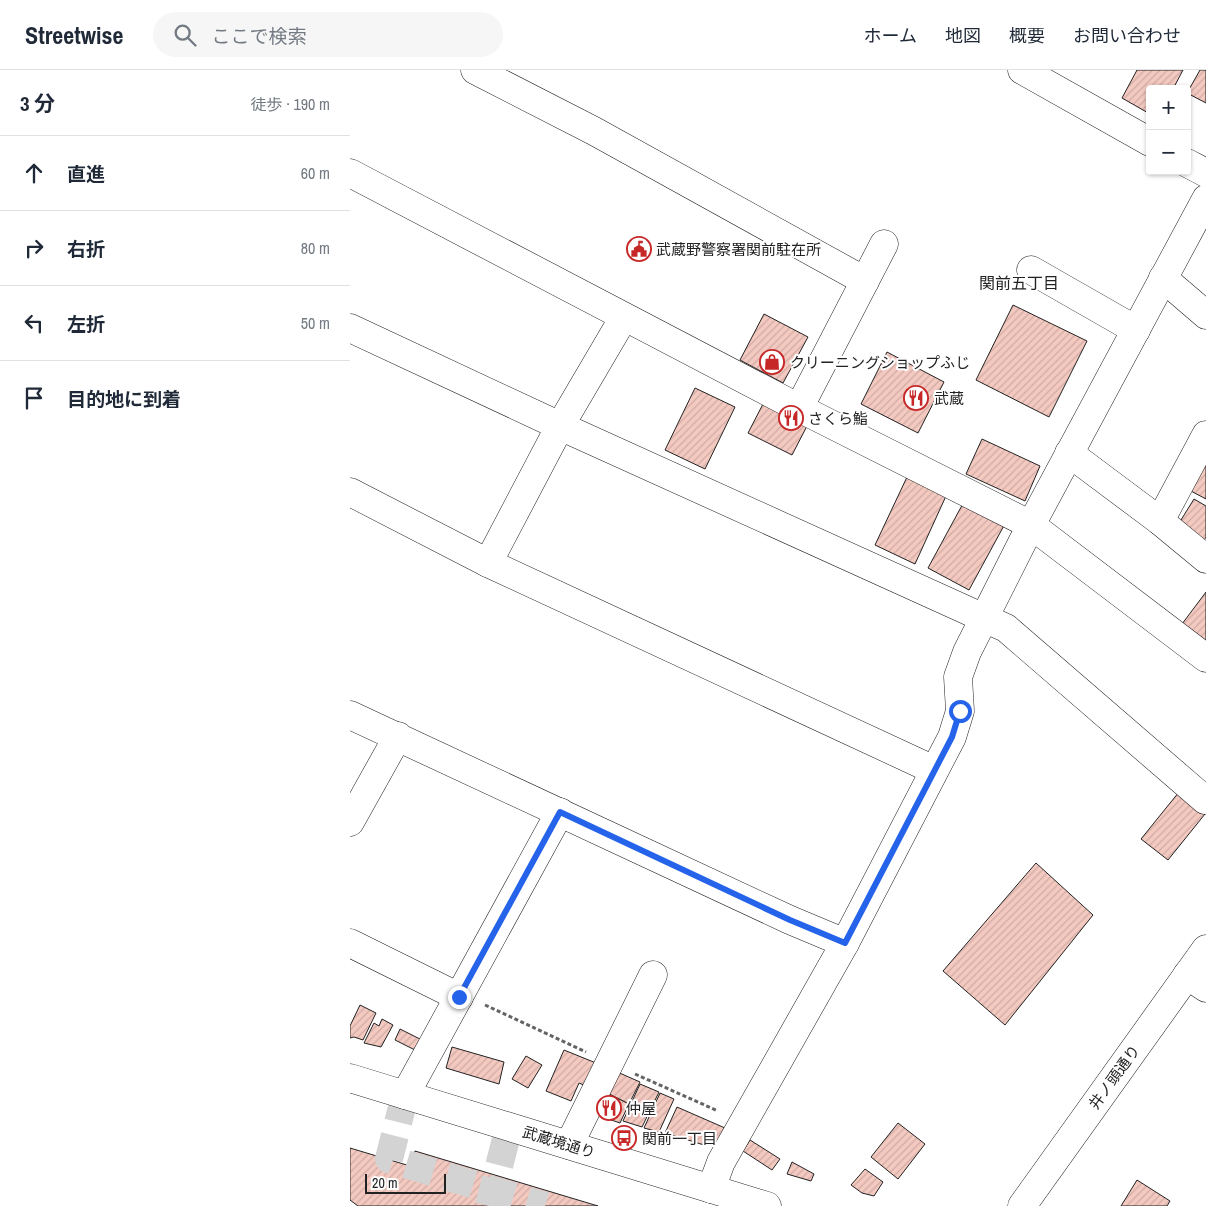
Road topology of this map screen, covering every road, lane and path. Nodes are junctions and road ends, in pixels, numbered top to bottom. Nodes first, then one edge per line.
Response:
1 (475, 70) edge
2 (1022, 70) edge
3 (1146, 140) edge
4 (1191, 165) edge
5 (350, 173) edge
6 (1206, 173) edge
7 (1206, 199) edge
8 (884, 244) dead end
9 (1031, 270) dead end
10 (1163, 278) junction
11 (865, 280) junction
12 (1206, 315) edge
13 (624, 318) junction
14 (350, 328) edge
15 (1136, 330) junction
16 (799, 408) junction
17 (560, 426) junction
18 (1206, 435) edge
19 (1069, 453) junction
20 (350, 492) edge
21 (1160, 521) junction
22 (1031, 525) junction
23 (1206, 559) edge
24 (488, 563) junction
25 (983, 618) junction
26 (1206, 658) edge
27 (350, 715) edge
28 (398, 736) junction
29 (934, 770) junction
30 (1204, 800) dead end
31 (560, 812) junction
32 (350, 822) edge
33 (350, 943) edge
34 (845, 943) junction
35 (1206, 949) edge
36 (653, 975) dead end
37 (1196, 981) edge
38 (459, 997) junction
39 (350, 1078) edge
40 (405, 1095) junction
41 (569, 1145) junction
42 (711, 1189) junction
43 (767, 1206) edge
44 (1022, 1206) edge

1 - 11 street
2 - 3 street
4 - 6 street
5 - 13 street
7 - 10 street
8 - 11 street
9 - 15 street
10 - 12 street
10 - 15 street
11 - 16 street
13 - 16 street
13 - 17 street
14 - 17 street
15 - 19 street
16 - 22 street
17 - 24 street
17 - 25 street
18 - 21 street
19 - 21 street
19 - 22 street
20 - 24 street
21 - 23 street
22 - 25 street
22 - 26 street
24 - 29 street
25 - 29 street
25 - 30 street
27 - 28 street
28 - 31 street
28 - 32 street
29 - 34 street
31 - 34 street
31 - 38 street
33 - 38 street
34 - 42 street
35 - 37 street, 井ノ頭通り
36 - 41 street
37 - 44 street, 井ノ頭通り
38 - 40 street
39 - 40 street, 武蔵境通り
40 - 41 street, 武蔵境通り
41 - 42 street, 武蔵境通り
42 - 43 street, 武蔵境通り

